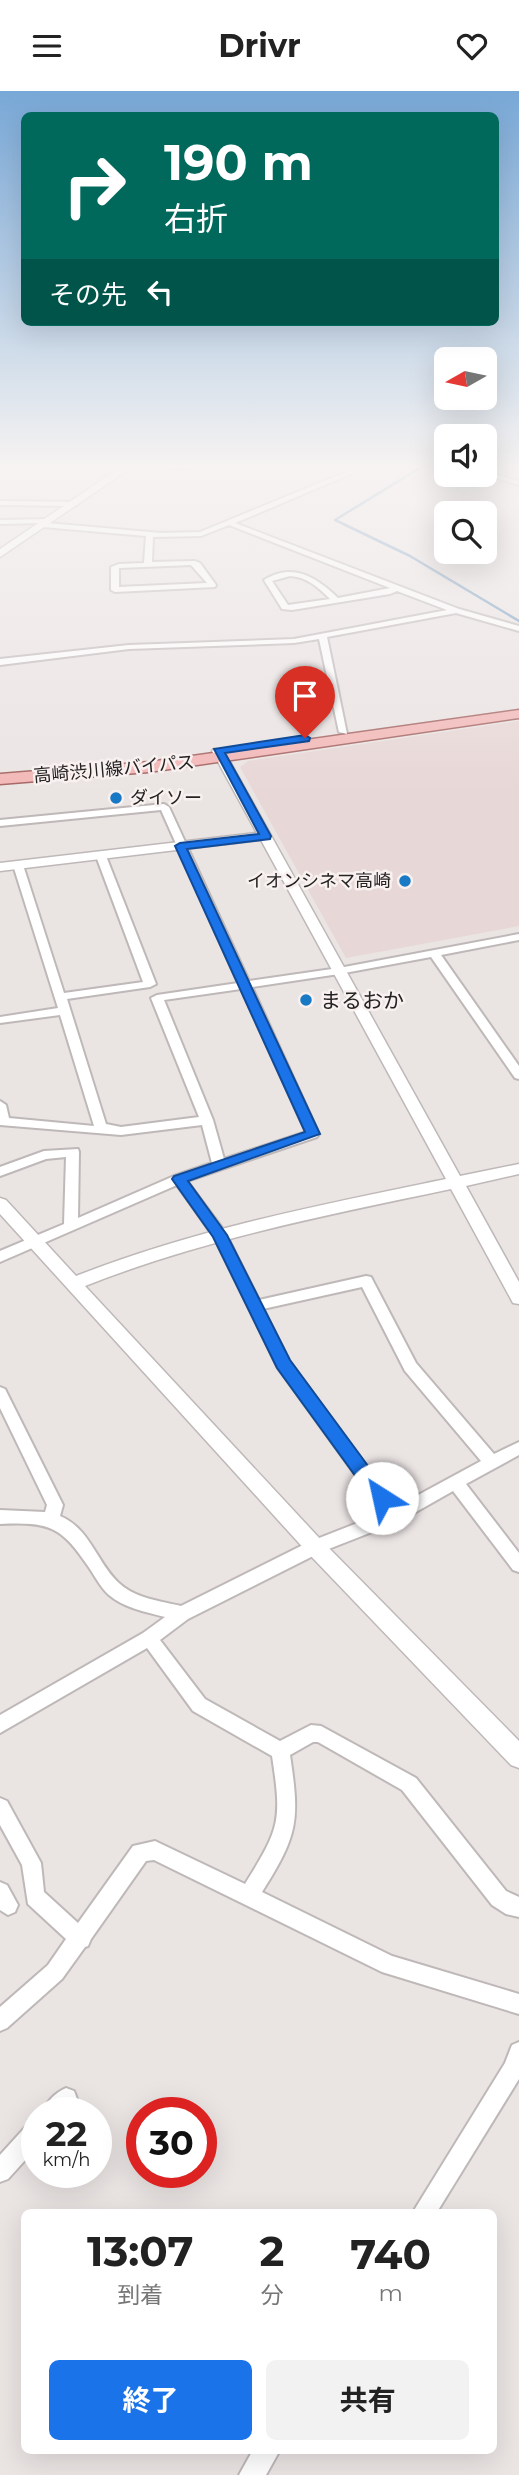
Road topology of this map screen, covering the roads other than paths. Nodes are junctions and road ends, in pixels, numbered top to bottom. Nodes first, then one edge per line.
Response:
1 (115, 574) edge
2 (204, 574) edge
3 (298, 574) edge
4 (306, 574) edge
5 (361, 574) edge
6 (396, 588) junction
7 (336, 601) junction
8 (456, 611) junction
9 (519, 629) edge
10 (322, 635) junction
11 (0, 662) edge
12 (519, 707) edge
13 (519, 714) edge
14 (344, 732) junction
15 (220, 754) junction
16 (0, 771) edge
17 (0, 779) edge
18 (0, 823) edge
19 (266, 836) junction
20 (180, 846) junction
21 (101, 856) junction
22 (18, 865) junction
23 (0, 867) edge
24 (519, 937) edge
25 (433, 953) junction
26 (339, 971) junction
27 (246, 985) junction
28 (60, 996) junction
29 (63, 1011) junction
30 (0, 1020) edge
31 (515, 1062) edge
32 (519, 1075) edge
33 (0, 1105) edge
34 (207, 1120) junction
35 (109, 1131) junction
36 (219, 1164) junction
37 (519, 1169) edge
38 (0, 1172) edge
39 (179, 1179) junction
40 (456, 1184) junction
41 (0, 1204) edge
42 (71, 1225) junction
43 (220, 1235) junction
44 (34, 1242) junction
45 (0, 1257) edge
46 (72, 1284) junction
47 (519, 1298) edge
48 (254, 1306) junction
49 (0, 1393) edge
50 (519, 1448) edge
51 (492, 1463) junction
52 (456, 1483) junction
53 (394, 1516) junction
54 (0, 1517) edge
55 (51, 1519) junction
56 (315, 1547) junction
57 (519, 1565) edge
58 (183, 1614) junction
59 (149, 1637) junction
60 (0, 1725) edge
61 (279, 1751) junction
62 (519, 1757) edge
63 (0, 1807) edge
64 (248, 1897) junction
65 (519, 1907) edge
66 (81, 1939) junction
67 (519, 2004) edge
68 (0, 2021) edge
69 (519, 2052) edge
70 (21, 2148) edge
71 (0, 2171) edge
72 (426, 2209) edge
73 (265, 2454) edge
74 (251, 2475) edge

1 - 2 street
3 - 7 street
4 - 7 street
5 - 6 street
6 - 7 street
6 - 8 street
8 - 9 street
8 - 10 street
10 - 11 street
10 - 14 street
12 - 14 main road, 高崎渋川線バイパス
13 - 15 main road, 高崎渋川線バイパス
14 - 15 main road, 高崎渋川線バイパス
15 - 16 main road, 高崎渋川線バイパス
15 - 17 main road, 高崎渋川線バイパス
15 - 19 street
18 - 20 street
19 - 20 street
19 - 26 street
20 - 21 street
20 - 27 street
21 - 22 street
21 - 28 street
22 - 23 street
22 - 28 street
24 - 25 street
25 - 26 street
25 - 31 street
26 - 27 street
26 - 40 street
27 - 34 street
27 - 36 street
28 - 29 street
29 - 30 street
29 - 35 street
31 - 32 street
33 - 35 street
34 - 35 street
34 - 36 street
36 - 39 street
37 - 40 street
38 - 42 street
39 - 42 street
39 - 43 street
40 - 43 street
40 - 47 street
41 - 44 street
42 - 44 street
43 - 46 street
43 - 48 street
44 - 45 street
44 - 46 street
46 - 56 street
48 - 51 street
48 - 53 street
49 - 55 street
50 - 51 street
51 - 52 street
52 - 53 street
52 - 57 street
53 - 56 street
54 - 55 street
55 - 58 street
56 - 58 street
56 - 62 street
58 - 59 street
59 - 60 street
59 - 61 street
61 - 64 street
61 - 65 street
63 - 66 street
64 - 66 street
64 - 67 street
66 - 68 street
69 - 72 street
70 - 71 street
73 - 74 street

